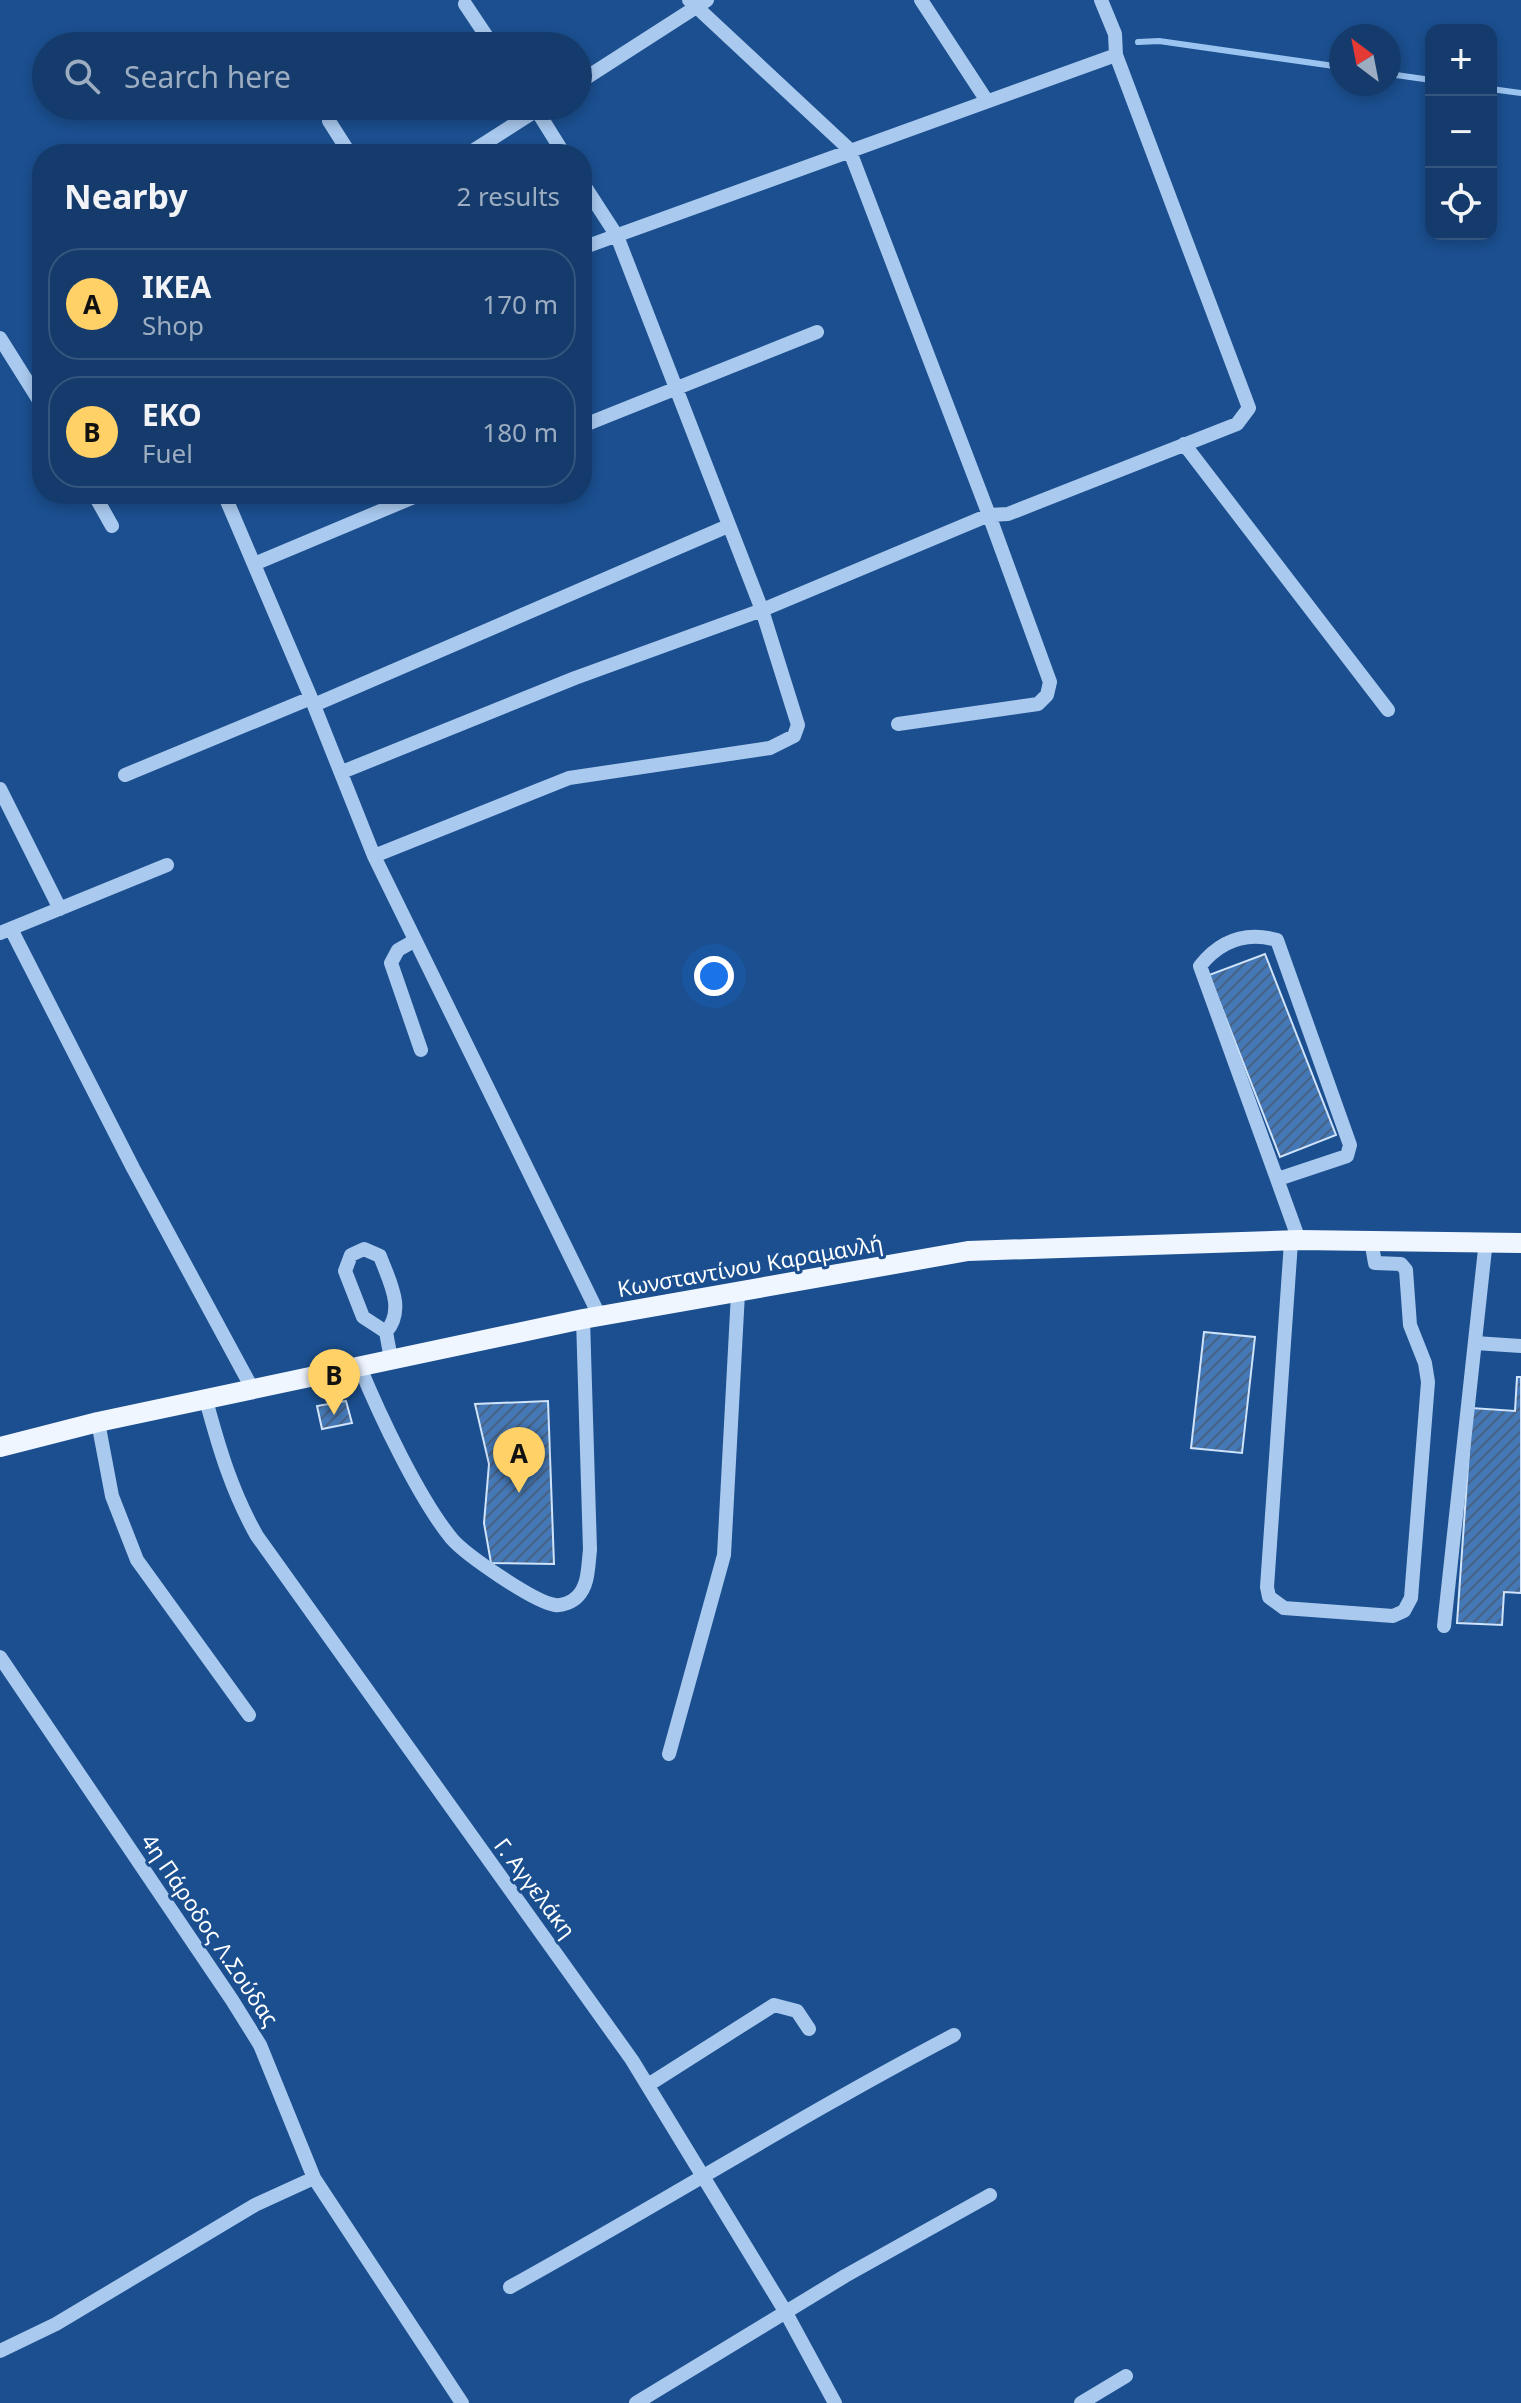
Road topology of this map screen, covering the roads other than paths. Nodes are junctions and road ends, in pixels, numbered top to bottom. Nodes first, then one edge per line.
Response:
1 (921, 0) edge
2 (1101, 0) edge
3 (697, 2) edge
4 (465, 4) dead end
5 (484, 32) edge
6 (1116, 55) junction
7 (592, 73) edge
8 (987, 101) junction
9 (519, 120) edge
10 (545, 120) edge
11 (329, 121) dead end
12 (344, 144) edge
13 (483, 144) edge
14 (558, 144) edge
15 (849, 149) junction
16 (592, 197) edge
17 (617, 236) junction
18 (592, 245) edge
19 (817, 332) dead end
20 (0, 338) edge
21 (675, 387) junction
22 (32, 389) edge
23 (592, 422) edge
24 (1184, 444) junction
25 (100, 504) edge
26 (228, 504) edge
27 (397, 504) edge
28 (989, 515) junction
29 (112, 526) dead end
30 (728, 526) junction
31 (254, 564) junction
32 (762, 610) junction
33 (313, 702) junction
34 (1388, 710) dead end
35 (898, 724) dead end
36 (342, 772) junction
37 (125, 775) dead end
38 (0, 789) edge
39 (374, 856) junction
40 (167, 865) dead end
41 (60, 909) junction
42 (6, 931) edge
43 (414, 941) junction
44 (421, 1050) dead end
45 (1278, 1179) junction
46 (1371, 1240) junction
47 (1486, 1240) junction
48 (1295, 1241) junction
49 (1521, 1243) edge
50 (738, 1293) junction
51 (591, 1318) junction
52 (386, 1332) junction
53 (1475, 1343) junction
54 (1521, 1346) edge
55 (391, 1359) junction
56 (359, 1365) junction
57 (253, 1390) junction
58 (206, 1400) junction
59 (98, 1422) junction
60 (0, 1447) edge
61 (1444, 1626) dead end
62 (0, 1657) edge
63 (249, 1715) dead end
64 (669, 1754) dead end
65 (809, 2029) dead end
66 (954, 2035) dead end
67 (648, 2085) junction
68 (314, 2178) junction
69 (705, 2178) junction
70 (990, 2195) dead end
71 (510, 2287) dead end
72 (785, 2311) junction
73 (0, 2351) edge
74 (1126, 2376) dead end
75 (462, 2403) edge
76 (636, 2403) edge
77 (835, 2403) edge
78 (1081, 2403) edge

1 - 8 street
2 - 6 street
3 - 7 street
3 - 15 street
4 - 5 street
6 - 8 street
6 - 24 street
8 - 15 street
9 - 13 street
10 - 14 street
11 - 12 street
15 - 17 street
15 - 28 street
16 - 17 street
17 - 18 street
17 - 21 street
19 - 21 street
20 - 22 street
21 - 23 street
21 - 30 street
24 - 28 street
24 - 34 street
25 - 29 street
26 - 31 street
27 - 31 street
28 - 32 street
28 - 35 street
30 - 32 street
30 - 33 street
31 - 33 street
32 - 36 street
32 - 39 street
33 - 36 street
33 - 37 street
36 - 39 street
38 - 41 street
39 - 43 street
40 - 41 street
41 - 42 street
42 - 57 street
43 - 44 street
43 - 51 street
45 - 45 street
45 - 48 street
46 - 47 main road, Κωνσταντίνου Καραμανλή
46 - 48 main road, Κωνσταντίνου Καραμανλή
46 - 48 street
47 - 49 main road, Κωνσταντίνου Καραμανλή
47 - 53 street
48 - 50 main road, Κωνσταντίνου Καραμανλή
50 - 51 main road, Κωνσταντίνου Καραμανλή
50 - 64 street
51 - 55 main road, Κωνσταντίνου Καραμανλή
51 - 56 street
52 - 52 street
52 - 55 street
53 - 54 street
53 - 61 street
55 - 56 main road, Κωνσταντίνου Καραμανλή
56 - 57 main road, Κωνσταντίνου Καραμανλή
57 - 58 main road, Κωνσταντίνου Καραμανλή
58 - 59 main road, Κωνσταντίνου Καραμανλή
58 - 67 street, Γ. Αγγελάκη
59 - 60 main road, Κωνσταντίνου Καραμανλή
59 - 63 street
62 - 68 street, 4η Πάροδος Λ.Σούδας
65 - 67 street
66 - 69 street
67 - 69 street, Γ. Αγγελάκη
68 - 73 street
68 - 75 street, 4η Πάροδος Λ.Σούδας
69 - 71 street
69 - 72 street, Γ. Αγγελάκη
70 - 72 street
72 - 76 street
72 - 77 street, Γ. Αγγελάκη
74 - 78 street

